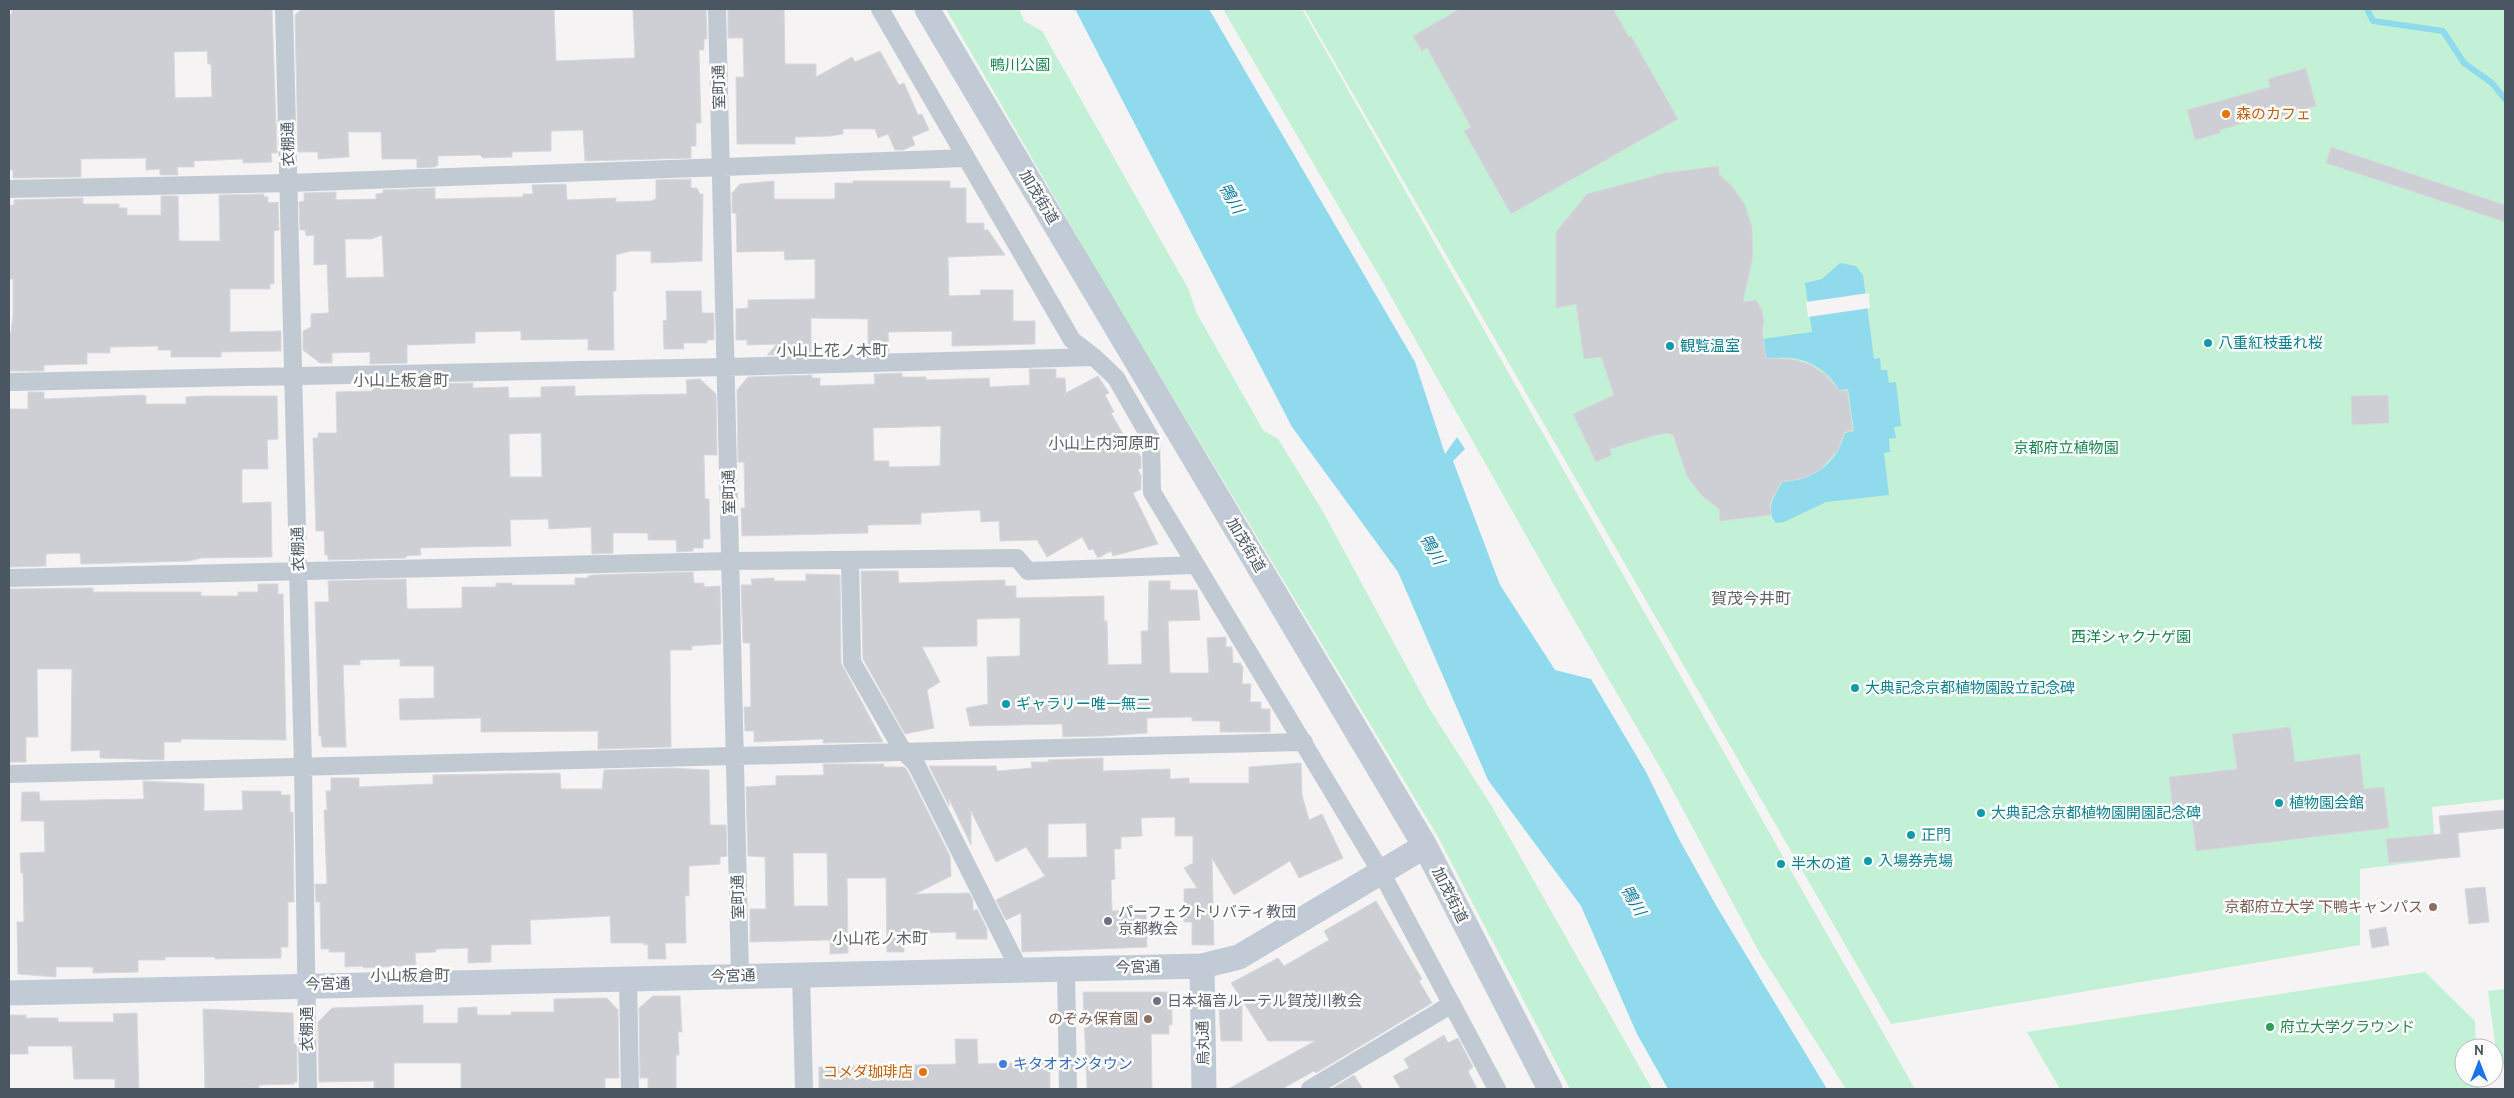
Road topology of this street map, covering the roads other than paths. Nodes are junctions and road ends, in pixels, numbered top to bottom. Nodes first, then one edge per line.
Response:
1 (284, 9) edge
2 (717, 9) edge
3 (880, 9) edge
4 (927, 9) edge
5 (966, 158) junction
6 (720, 168) junction
7 (289, 183) junction
8 (9, 189) edge
9 (1094, 357) junction
10 (727, 367) junction
11 (294, 376) junction
12 (9, 382) edge
13 (730, 560) junction
14 (850, 560) junction
15 (1196, 565) junction
16 (298, 570) junction
17 (9, 578) edge
18 (1304, 742) junction
19 (903, 751) junction
20 (733, 757) junction
21 (303, 767) junction
22 (9, 774) edge
23 (1425, 846) junction
24 (1381, 872) junction
25 (1202, 966) junction
26 (1018, 969) junction
27 (1066, 969) junction
28 (801, 974) junction
29 (740, 975) junction
30 (628, 978) junction
31 (307, 985) junction
32 (9, 993) edge
33 (1452, 1004) junction
34 (1070, 1086) edge
35 (308, 1089) edge
36 (630, 1089) edge
37 (804, 1089) edge
38 (1204, 1089) edge
39 (1310, 1089) edge
40 (1496, 1089) edge
41 (1550, 1089) edge

1 - 7 street, 衣棚通
2 - 6 street, 室町通
3 - 5 street
4 - 23 street, 加茂街道
5 - 6 street
5 - 9 street
6 - 7 street
6 - 10 street, 室町通
7 - 8 street
7 - 11 street, 衣棚通
9 - 10 street
9 - 15 street
10 - 11 street
10 - 13 street, 室町通
11 - 12 street
11 - 16 street, 衣棚通
13 - 14 street
13 - 16 street
13 - 20 street, 室町通
14 - 15 street
14 - 19 street
15 - 18 street
16 - 17 street
16 - 21 street, 衣棚通
18 - 19 street
18 - 24 street
19 - 20 street
19 - 26 street
20 - 21 street
20 - 29 street, 室町通
21 - 22 street
21 - 31 street, 衣棚通
23 - 24 street, 今宮通
23 - 41 street, 加茂街道
24 - 25 street, 今宮通
24 - 33 street
25 - 27 street, 今宮通
25 - 38 street, 烏丸通
26 - 27 street, 今宮通
26 - 28 street, 今宮通
27 - 34 street
28 - 29 street, 今宮通
28 - 37 street
29 - 30 street, 今宮通
30 - 31 street, 今宮通
30 - 36 street
31 - 32 street, 今宮通
31 - 35 street, 衣棚通
33 - 39 street
33 - 40 street

